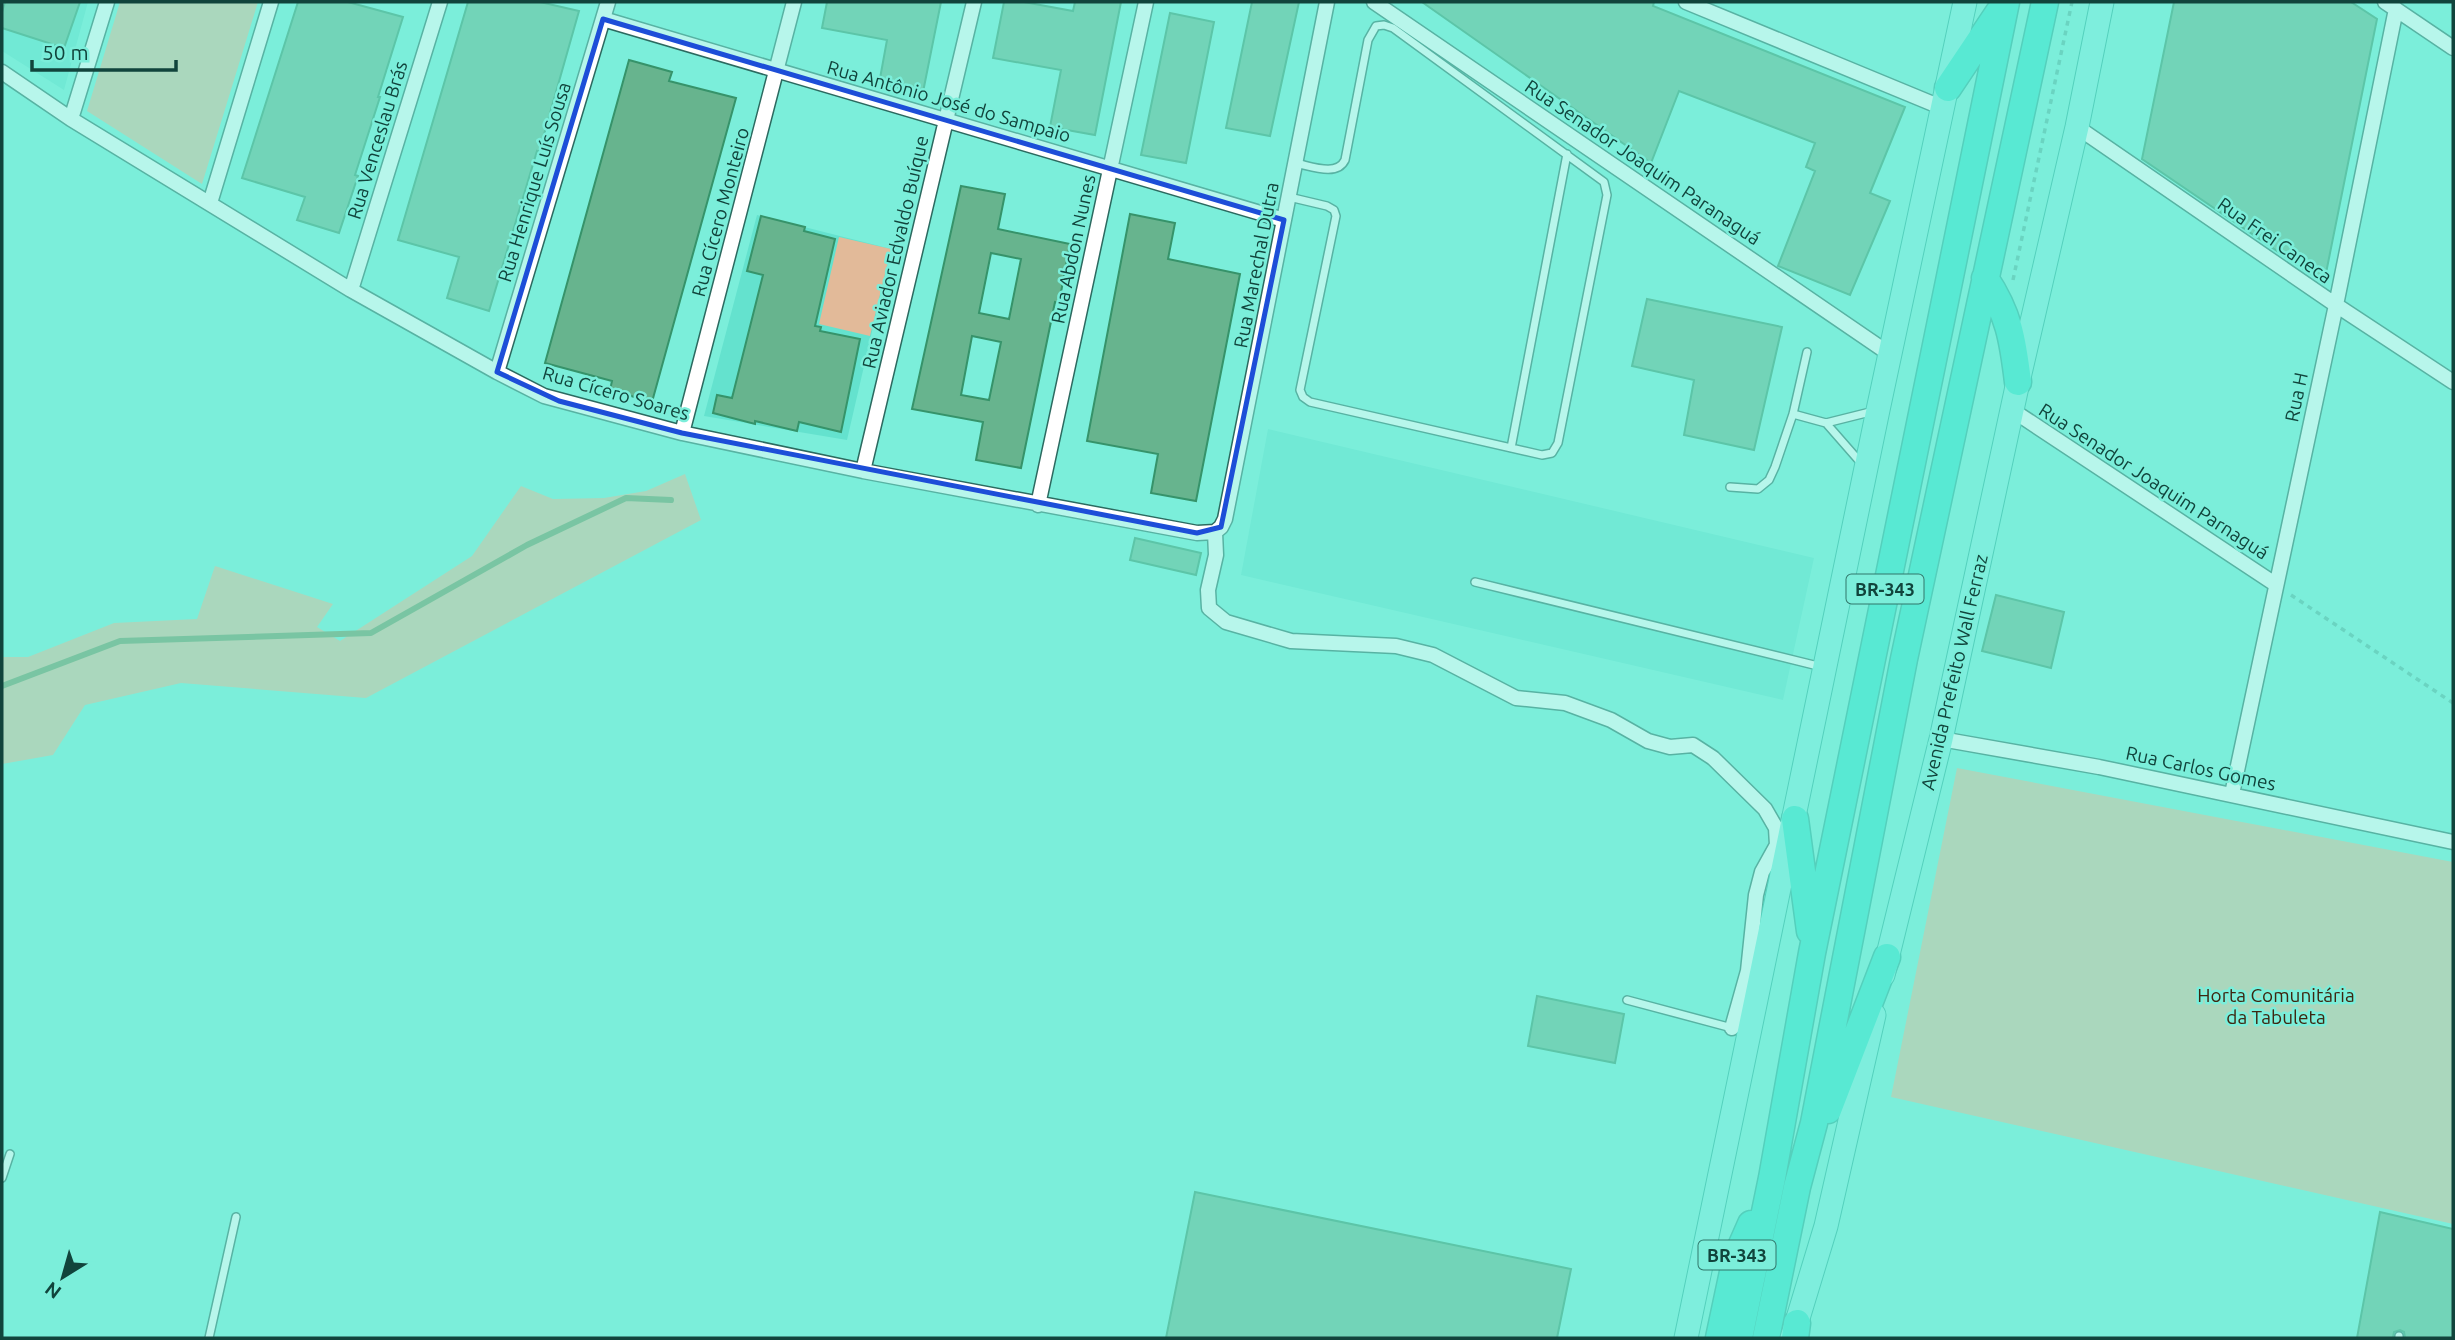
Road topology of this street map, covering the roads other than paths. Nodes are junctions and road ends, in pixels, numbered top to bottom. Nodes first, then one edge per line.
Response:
1 (107, 2) edge
2 (271, 2) edge
3 (440, 2) edge
4 (608, 2) edge
5 (794, 2) edge
6 (974, 2) edge
7 (1146, 2) edge
8 (1327, 2) edge
9 (1374, 2) edge
10 (1686, 2) edge
11 (1965, 2) edge
12 (2006, 2) edge
13 (2045, 2) edge
14 (2102, 2) edge
15 (2390, 5) edge
16 (603, 19) junction
17 (2453, 48) edge
18 (777, 70) junction
19 (2, 72) edge
20 (1946, 98) junction
21 (71, 119) junction
22 (946, 120) junction
23 (2077, 127) junction
24 (1567, 154) junction
25 (1295, 163) junction
26 (1110, 169) junction
27 (1289, 197) junction
28 (210, 204) junction
29 (1284, 220) junction
30 (1985, 278) junction
31 (351, 290) junction
32 (2336, 305) junction
33 (1808, 352) dead end
34 (1891, 355) junction
35 (497, 372) junction
36 (2018, 382) junction
37 (2453, 382) edge
38 (1878, 410) junction
39 (2012, 410) junction
40 (1793, 414) junction
41 (1826, 423) junction
42 (682, 433) junction
43 (1511, 448) junction
44 (1866, 469) junction
45 (863, 471) junction
46 (1730, 487) dead end
47 (1038, 505) junction
48 (1215, 532) junction
49 (1475, 582) dead end
50 (2275, 584) junction
51 (1826, 668) junction
52 (1941, 739) junction
53 (2232, 794) junction
54 (1795, 819) junction
55 (2453, 842) edge
56 (1782, 847) junction
57 (1812, 953) junction
58 (1887, 957) junction
59 (1627, 1000) dead end
60 (1741, 1031) junction
61 (10, 1153) dead end
62 (2, 1178) edge
63 (1772, 1178) junction
64 (1797, 1186) junction
65 (236, 1217) dead end
66 (1795, 1333) edge
67 (209, 1338) edge
68 (1686, 1338) edge
69 (1719, 1338) edge
70 (1739, 1338) edge
71 (1766, 1338) edge

1 - 21 street
2 - 28 street
3 - 31 street, Rua Venceslau Brás
4 - 16 street, Rua Henrique Luís Sousa
5 - 18 street, Rua Cícero Monteiro
6 - 22 street, Rua Aviador Edvaldo Buíque
7 - 26 street, Rua Abdon Nunes
8 - 25 street, Rua Marechal Dutra
9 - 34 street, Rua Senador Joaquim Paranaguá
10 - 20 street
11 - 20 main road
12 - 20 highway
12 - 57 highway, BR-343
13 - 30 highway
14 - 23 main road, Avenida Prefeito Wall Ferraz
15 - 17 street
15 - 32 street, Rua H
16 - 18 street, Rua Antônio José do Sampaio
16 - 35 street, Rua Henrique Luís Sousa
18 - 22 street, Rua Antônio José do Sampaio
18 - 42 street, Rua Cícero Monteiro
19 - 21 street, Rua Cícero Soares
20 - 34 main road
21 - 28 street, Rua Cícero Soares
22 - 26 street, Rua Antônio José do Sampaio
22 - 45 street, Rua Aviador Edvaldo Buíque
23 - 32 street, Rua Frei Caneca
23 - 36 main road, Avenida Prefeito Wall Ferraz
24 - 25 lane
24 - 43 lane
24 - 43 lane
25 - 27 street, Rua Marechal Dutra
26 - 29 street, Rua Antônio José do Sampaio
26 - 47 street, Rua Abdon Nunes
27 - 29 street, Rua Marechal Dutra
27 - 43 lane
28 - 31 street, Rua Cícero Soares
29 - 48 street, Rua Marechal Dutra
30 - 36 highway
30 - 64 highway
31 - 35 street, Rua Cícero Soares
32 - 37 street, Rua Frei Caneca
32 - 50 street, Rua H
33 - 40 lane
34 - 38 main road
35 - 42 street, Rua Cícero Soares
36 - 39 main road, Avenida Prefeito Wall Ferraz
38 - 41 lane
38 - 44 main road
39 - 50 street, Rua Senador Joaquim Parnaguá
39 - 52 main road, Avenida Prefeito Wall Ferraz
40 - 41 lane
40 - 46 lane
41 - 44 lane
42 - 45 street, Rua Cícero Soares
44 - 51 main road
45 - 47 street, Rua Cícero Soares
47 - 48 street, Rua Cícero Soares
48 - 56 street
49 - 51 lane
50 - 53 street, Rua H
51 - 54 main road
52 - 53 street, Rua Carlos Gomes
52 - 58 main road, Avenida Prefeito Wall Ferraz
53 - 55 street, Rua Carlos Gomes
54 - 56 main road
54 - 57 highway
56 - 60 main road
57 - 63 highway, BR-343
58 - 64 highway
58 - 66 main road, Avenida Prefeito Wall Ferraz
59 - 60 lane
60 - 68 main road
61 - 62 lane
63 - 69 highway, BR-343
63 - 70 highway
64 - 71 highway
65 - 67 lane

